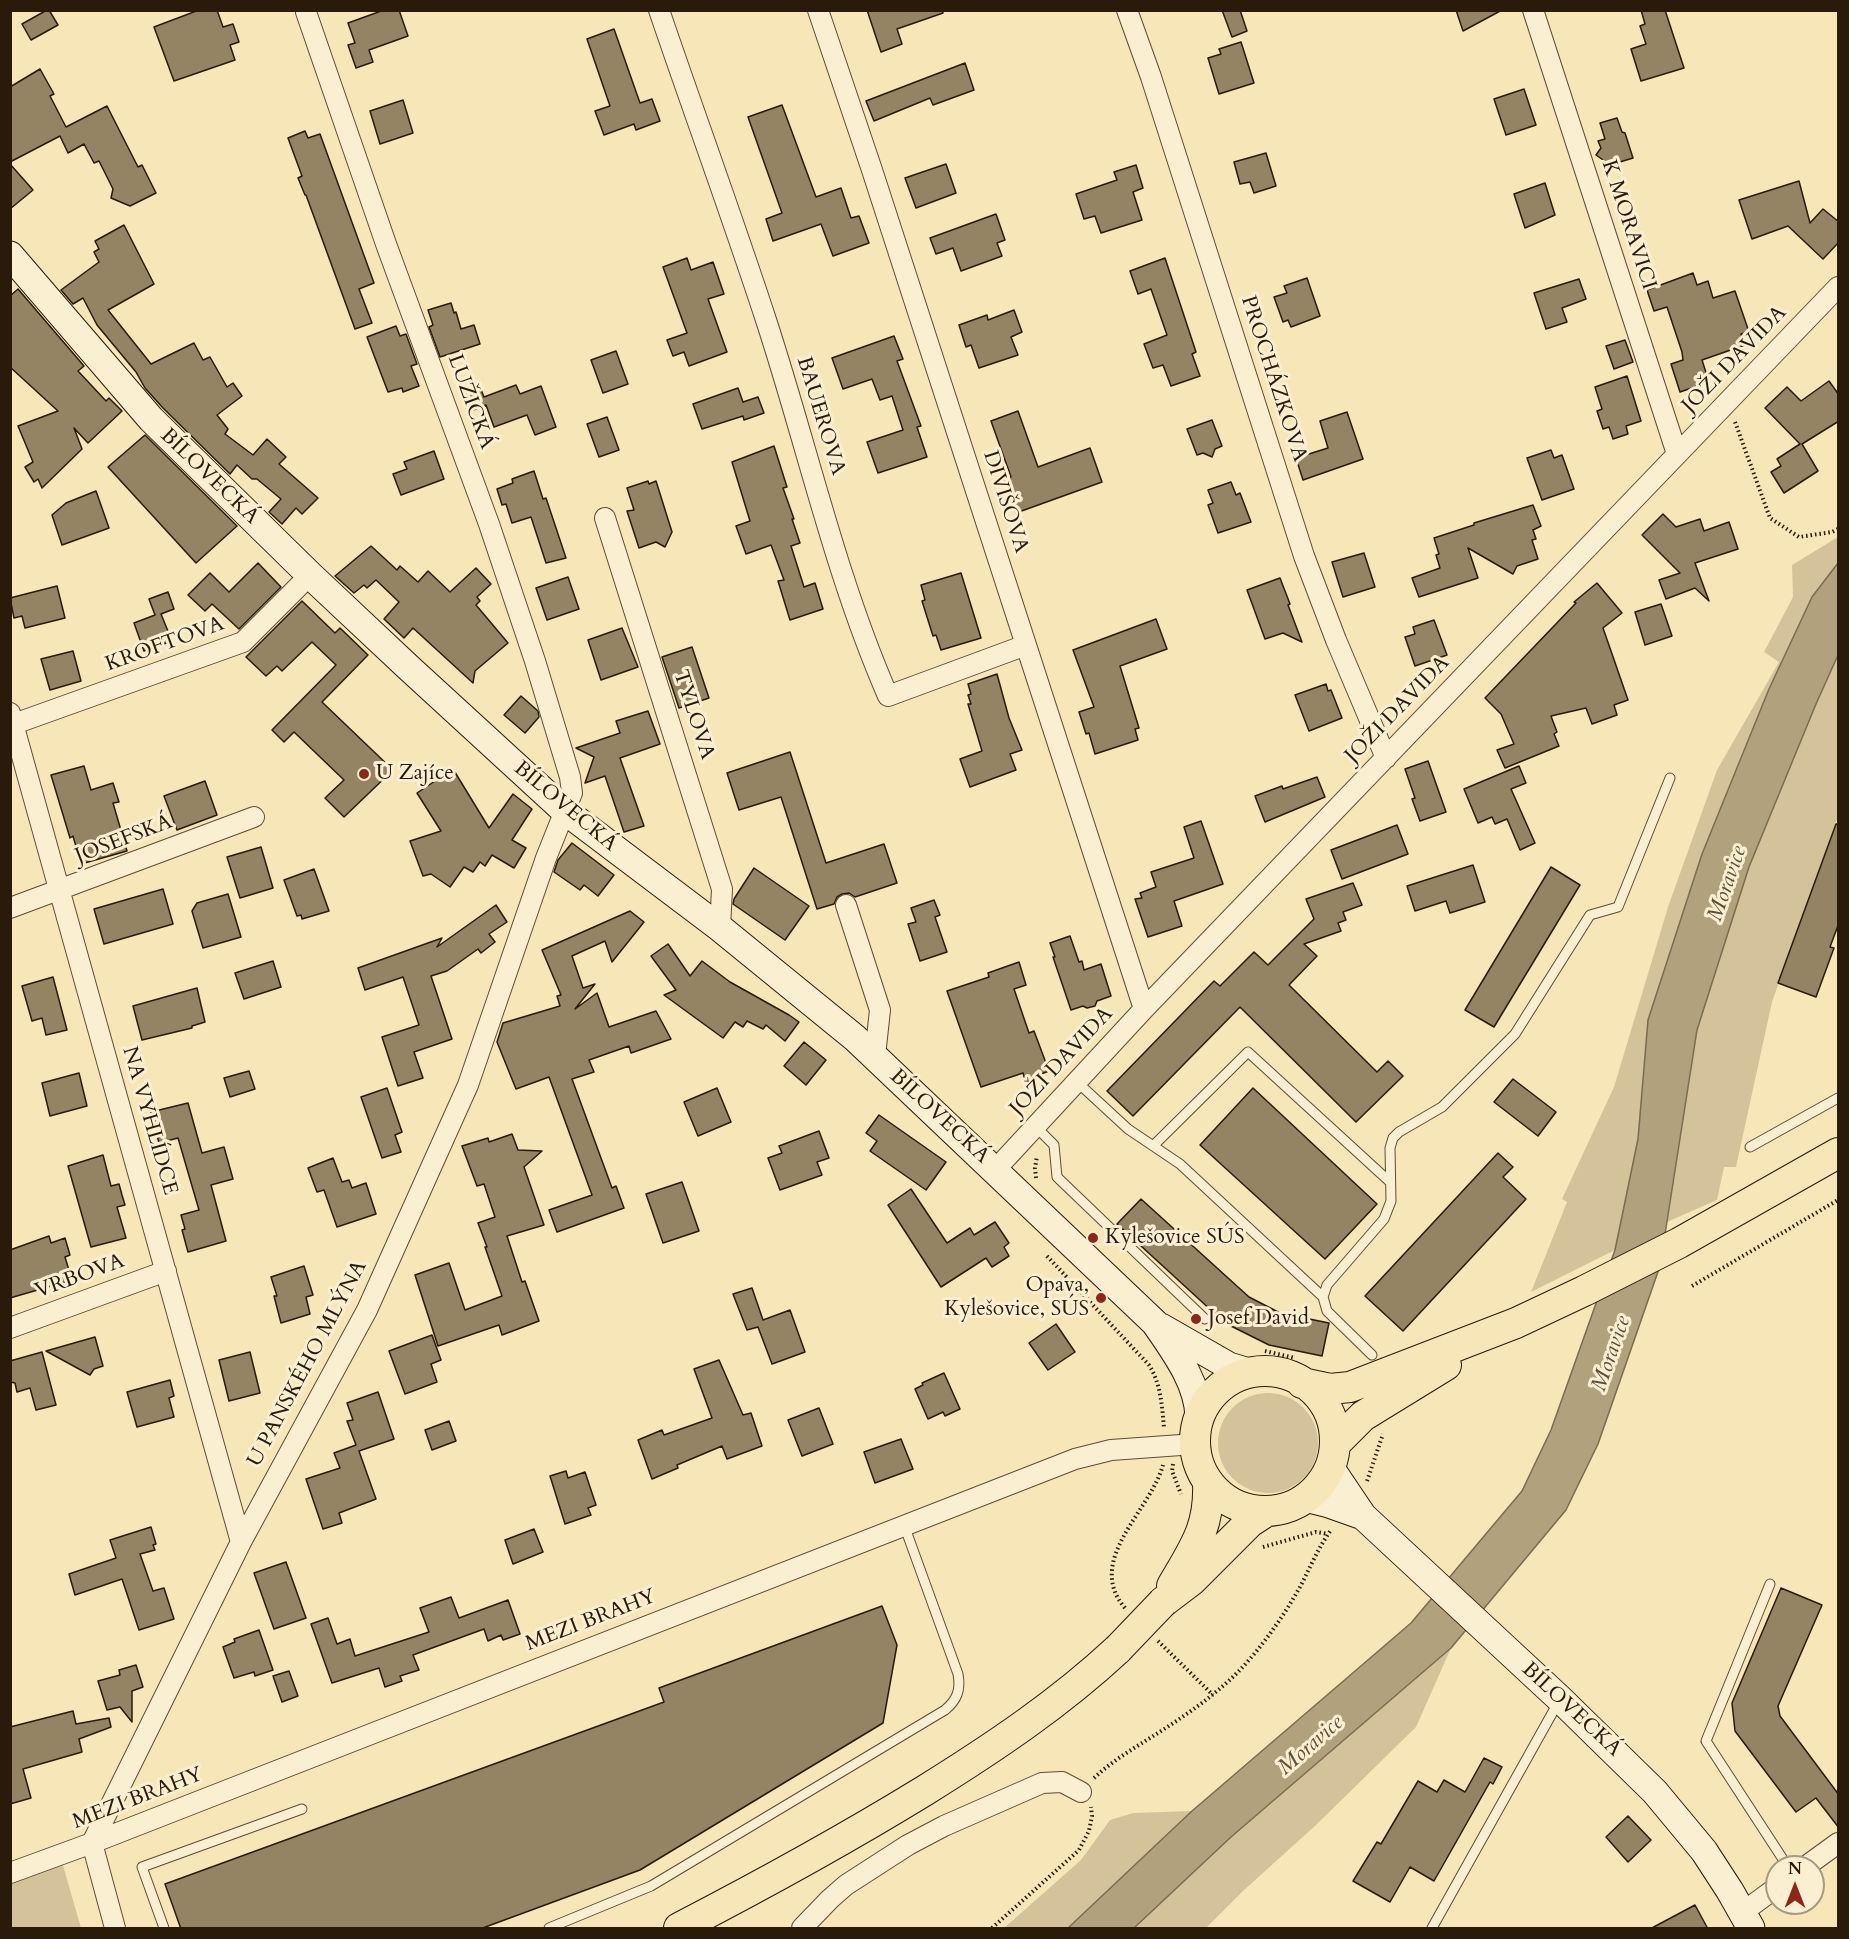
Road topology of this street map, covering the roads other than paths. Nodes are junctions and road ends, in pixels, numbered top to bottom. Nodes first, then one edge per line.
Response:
1 (658, 10) edge
2 (818, 10) edge
3 (1127, 10) edge
4 (1533, 10) edge
5 (306, 12) edge
6 (10, 255) edge
7 (1839, 287) edge
8 (1677, 454) junction
9 (605, 518) dead end
10 (310, 575) junction
11 (1026, 645) junction
12 (12, 718) edge
13 (1386, 758) junction
14 (1670, 778) dead end
15 (565, 811) junction
16 (254, 817) dead end
17 (59, 890) junction
18 (846, 905) dead end
19 (10, 908) edge
20 (720, 928) junction
21 (1144, 1009) junction
22 (875, 1056) junction
23 (1076, 1081) junction
24 (1839, 1098) edge
25 (1035, 1126) junction
26 (1153, 1146) junction
27 (1750, 1148) dead end
28 (1839, 1153) edge
29 (995, 1170) junction
30 (1390, 1182) junction
31 (166, 1271) junction
32 (1323, 1297) junction
33 (1205, 1319) dead end
34 (1155, 1323) junction
35 (1516, 1323) junction
36 (10, 1328) edge
37 (1372, 1355) dead end
38 (1252, 1373) junction
39 (1302, 1383) junction
40 (1197, 1431) junction
41 (1332, 1456) junction
42 (1208, 1482) junction
43 (1305, 1498) junction
44 (1267, 1511) junction
45 (1364, 1516) junction
46 (904, 1525) junction
47 (241, 1542) junction
48 (1770, 1584) dead end
49 (1163, 1602) junction
50 (1553, 1693) junction
51 (1081, 1792) road end
52 (302, 1809) dead end
53 (92, 1843) junction
54 (1839, 1843) edge
55 (1780, 1855) edge
56 (1822, 1855) edge
57 (10, 1873) edge
58 (1765, 1900) edge
59 (1747, 1920) edge
60 (116, 1929) edge
61 (164, 1929) edge
62 (549, 1929) edge
63 (679, 1929) edge
64 (802, 1929) edge
65 (1432, 1929) edge

1 - 11 street, BAUEROVA
2 - 11 street, DIVIŠOVA
3 - 13 street, PROCHÁZKOVA
4 - 8 street, K MORAVICI
5 - 15 street, LUŽICKÁ
6 - 10 main road, BÍLOVECKÁ
7 - 8 street, JOŽI DAVIDA
8 - 13 street, JOŽI DAVIDA
9 - 20 street, TYLOVA
10 - 12 street, KROFTOVA
10 - 15 main road, BÍLOVECKÁ
11 - 21 street, DIVIŠOVA
12 - 17 street, NA VYHLÍDCE
13 - 21 street, JOŽI DAVIDA
14 - 30 lane
15 - 20 main road, BÍLOVECKÁ
15 - 47 street, U PANSKÉHO MLÝNA
16 - 17 street, JOSEFSKÁ
17 - 19 street, JOSEFSKÁ
17 - 31 street, NA VYHLÍDCE
18 - 22 street
20 - 22 main road, BÍLOVECKÁ
21 - 23 street, JOŽI DAVIDA
22 - 29 main road, BÍLOVECKÁ
23 - 25 street, JOŽI DAVIDA
23 - 26 lane
24 - 27 lane
25 - 29 street, JOŽI DAVIDA
25 - 33 lane
26 - 30 lane
26 - 32 lane
28 - 35 main road
29 - 34 main road, BÍLOVECKÁ
30 - 32 lane
31 - 36 street, VRBOVA
31 - 47 street, NA VYHLÍDCE
32 - 37 lane
34 - 38 main road, BÍLOVECKÁ
34 - 40 main road, BÍLOVECKÁ
35 - 39 main road
35 - 41 main road
38 - 39 main road, BÍLOVECKÁ
38 - 40 main road, BÍLOVECKÁ
39 - 41 main road, BÍLOVECKÁ
40 - 42 main road, BÍLOVECKÁ
40 - 46 street, MEZI BRAHY
41 - 43 main road, BÍLOVECKÁ
41 - 45 main road
42 - 44 main road, BÍLOVECKÁ
42 - 49 main road
43 - 44 main road, BÍLOVECKÁ
43 - 45 main road
44 - 49 main road
45 - 50 main road, BÍLOVECKÁ
46 - 53 street, MEZI BRAHY
46 - 62 lane
47 - 53 street, U PANSKÉHO MLÝNA
48 - 55 lane
49 - 63 main road, bridge
50 - 59 main road, BÍLOVECKÁ
50 - 65 lane
51 - 64 street
52 - 61 lane
53 - 57 street, MEZI BRAHY
53 - 60 street
54 - 56 street
58 - 59 street

